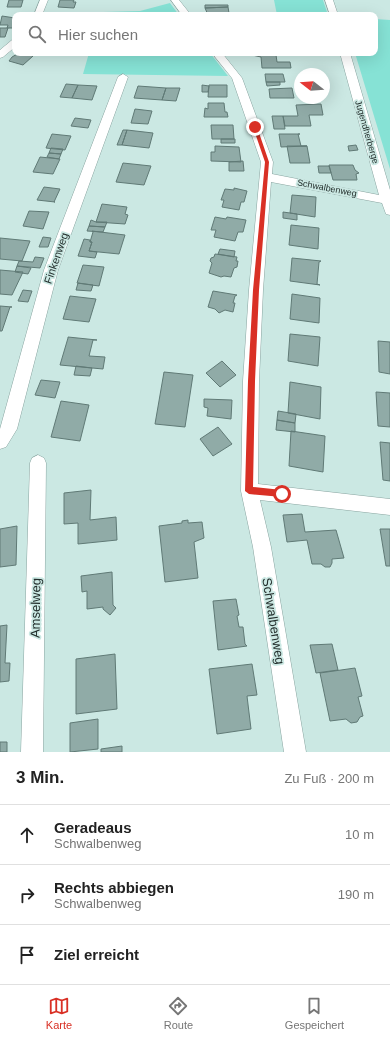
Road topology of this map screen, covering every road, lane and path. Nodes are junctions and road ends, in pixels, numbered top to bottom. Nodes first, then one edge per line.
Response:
1 (44, 0) edge
2 (175, 0) edge
3 (329, 0) edge
4 (39, 12) edge
5 (185, 12) edge
6 (333, 12) edge
7 (12, 45) edge
8 (0, 55) edge
9 (219, 56) edge
10 (346, 56) edge
11 (123, 77) dead end
12 (266, 176) junction
13 (388, 206) edge
14 (0, 442) edge
15 (38, 463) dead end
16 (249, 491) junction
17 (390, 507) edge
18 (32, 752) edge
19 (295, 752) edge

1 - 4 street
2 - 5 street
3 - 6 street
7 - 8 street
9 - 12 street, Schwalbenweg
10 - 13 street, Jugendherberge
11 - 14 street, Finkenweg
12 - 13 street, Schwalbenweg
12 - 16 street, Schwalbenweg
15 - 18 street, Amselweg
16 - 17 street
16 - 19 street, Schwalbenweg

